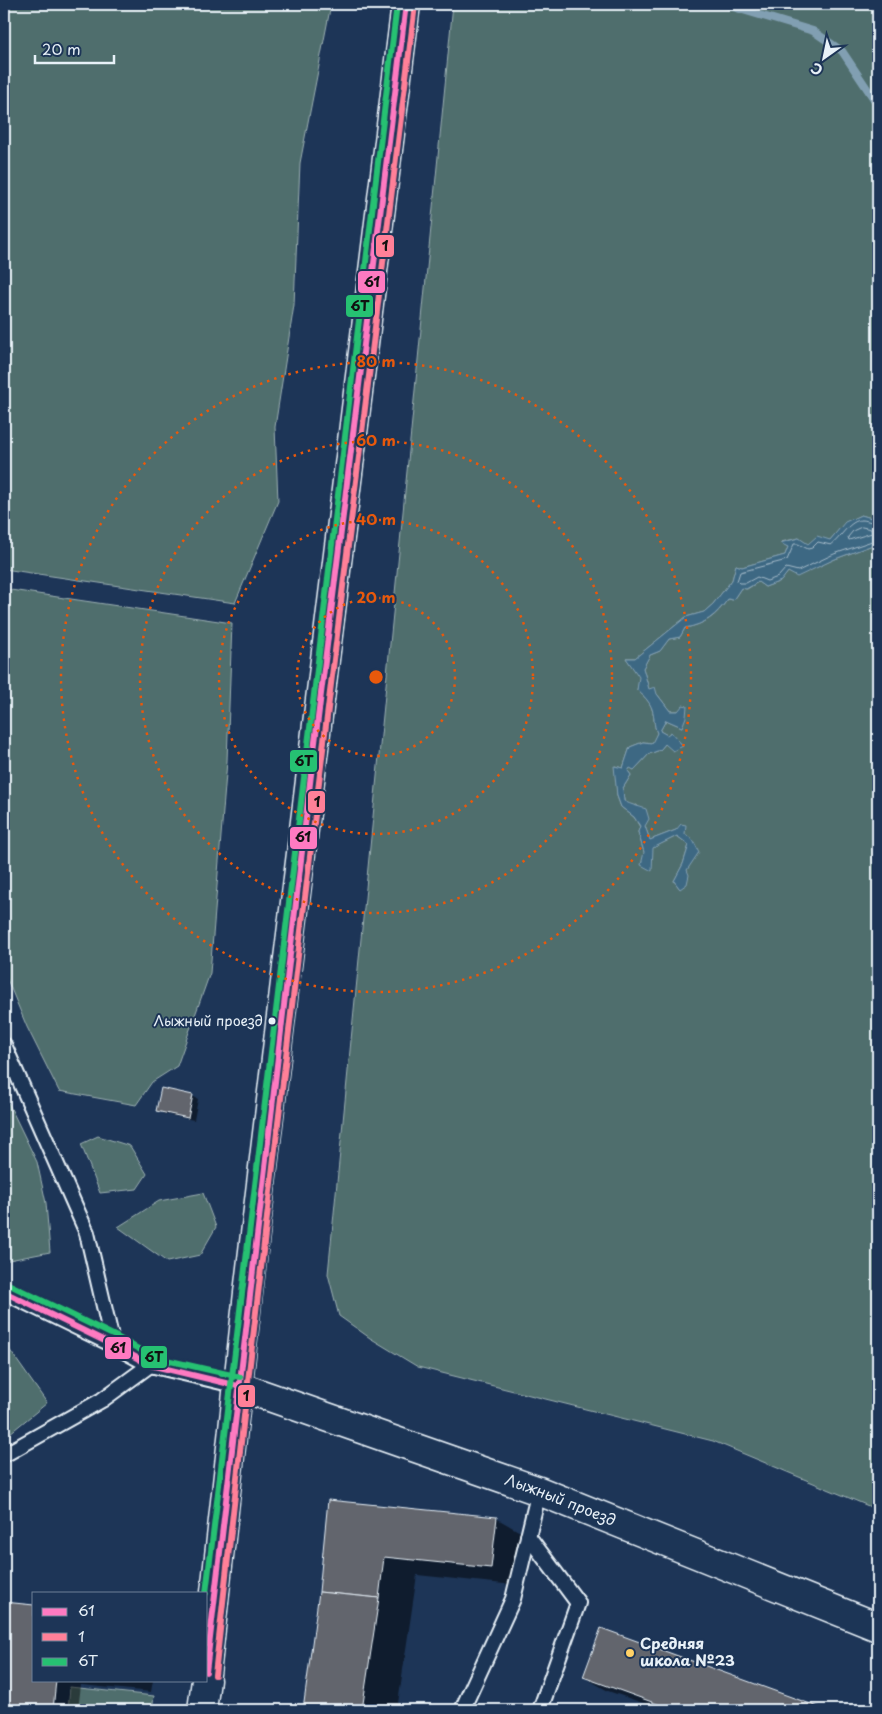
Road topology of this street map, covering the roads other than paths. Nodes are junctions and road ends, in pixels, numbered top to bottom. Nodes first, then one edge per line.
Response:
1 (406, 4) edge
2 (4, 1045) edge
3 (4, 1292) edge
4 (113, 1345) junction
5 (150, 1365) junction
6 (238, 1386) junction
7 (4, 1455) edge
8 (538, 1491) junction
9 (528, 1536) junction
10 (878, 1627) edge
11 (208, 1656) edge
12 (206, 1682) edge
13 (202, 1710) edge
14 (462, 1710) edge
15 (540, 1710) edge

1 - 6 street
2 - 4 lane
3 - 4 lane
4 - 5 lane
5 - 6 lane
5 - 7 lane
6 - 8 street, Лыжный проезд
6 - 11 street
8 - 9 lane
8 - 10 street, Лыжный проезд
9 - 14 lane
9 - 15 lane
12 - 13 street

